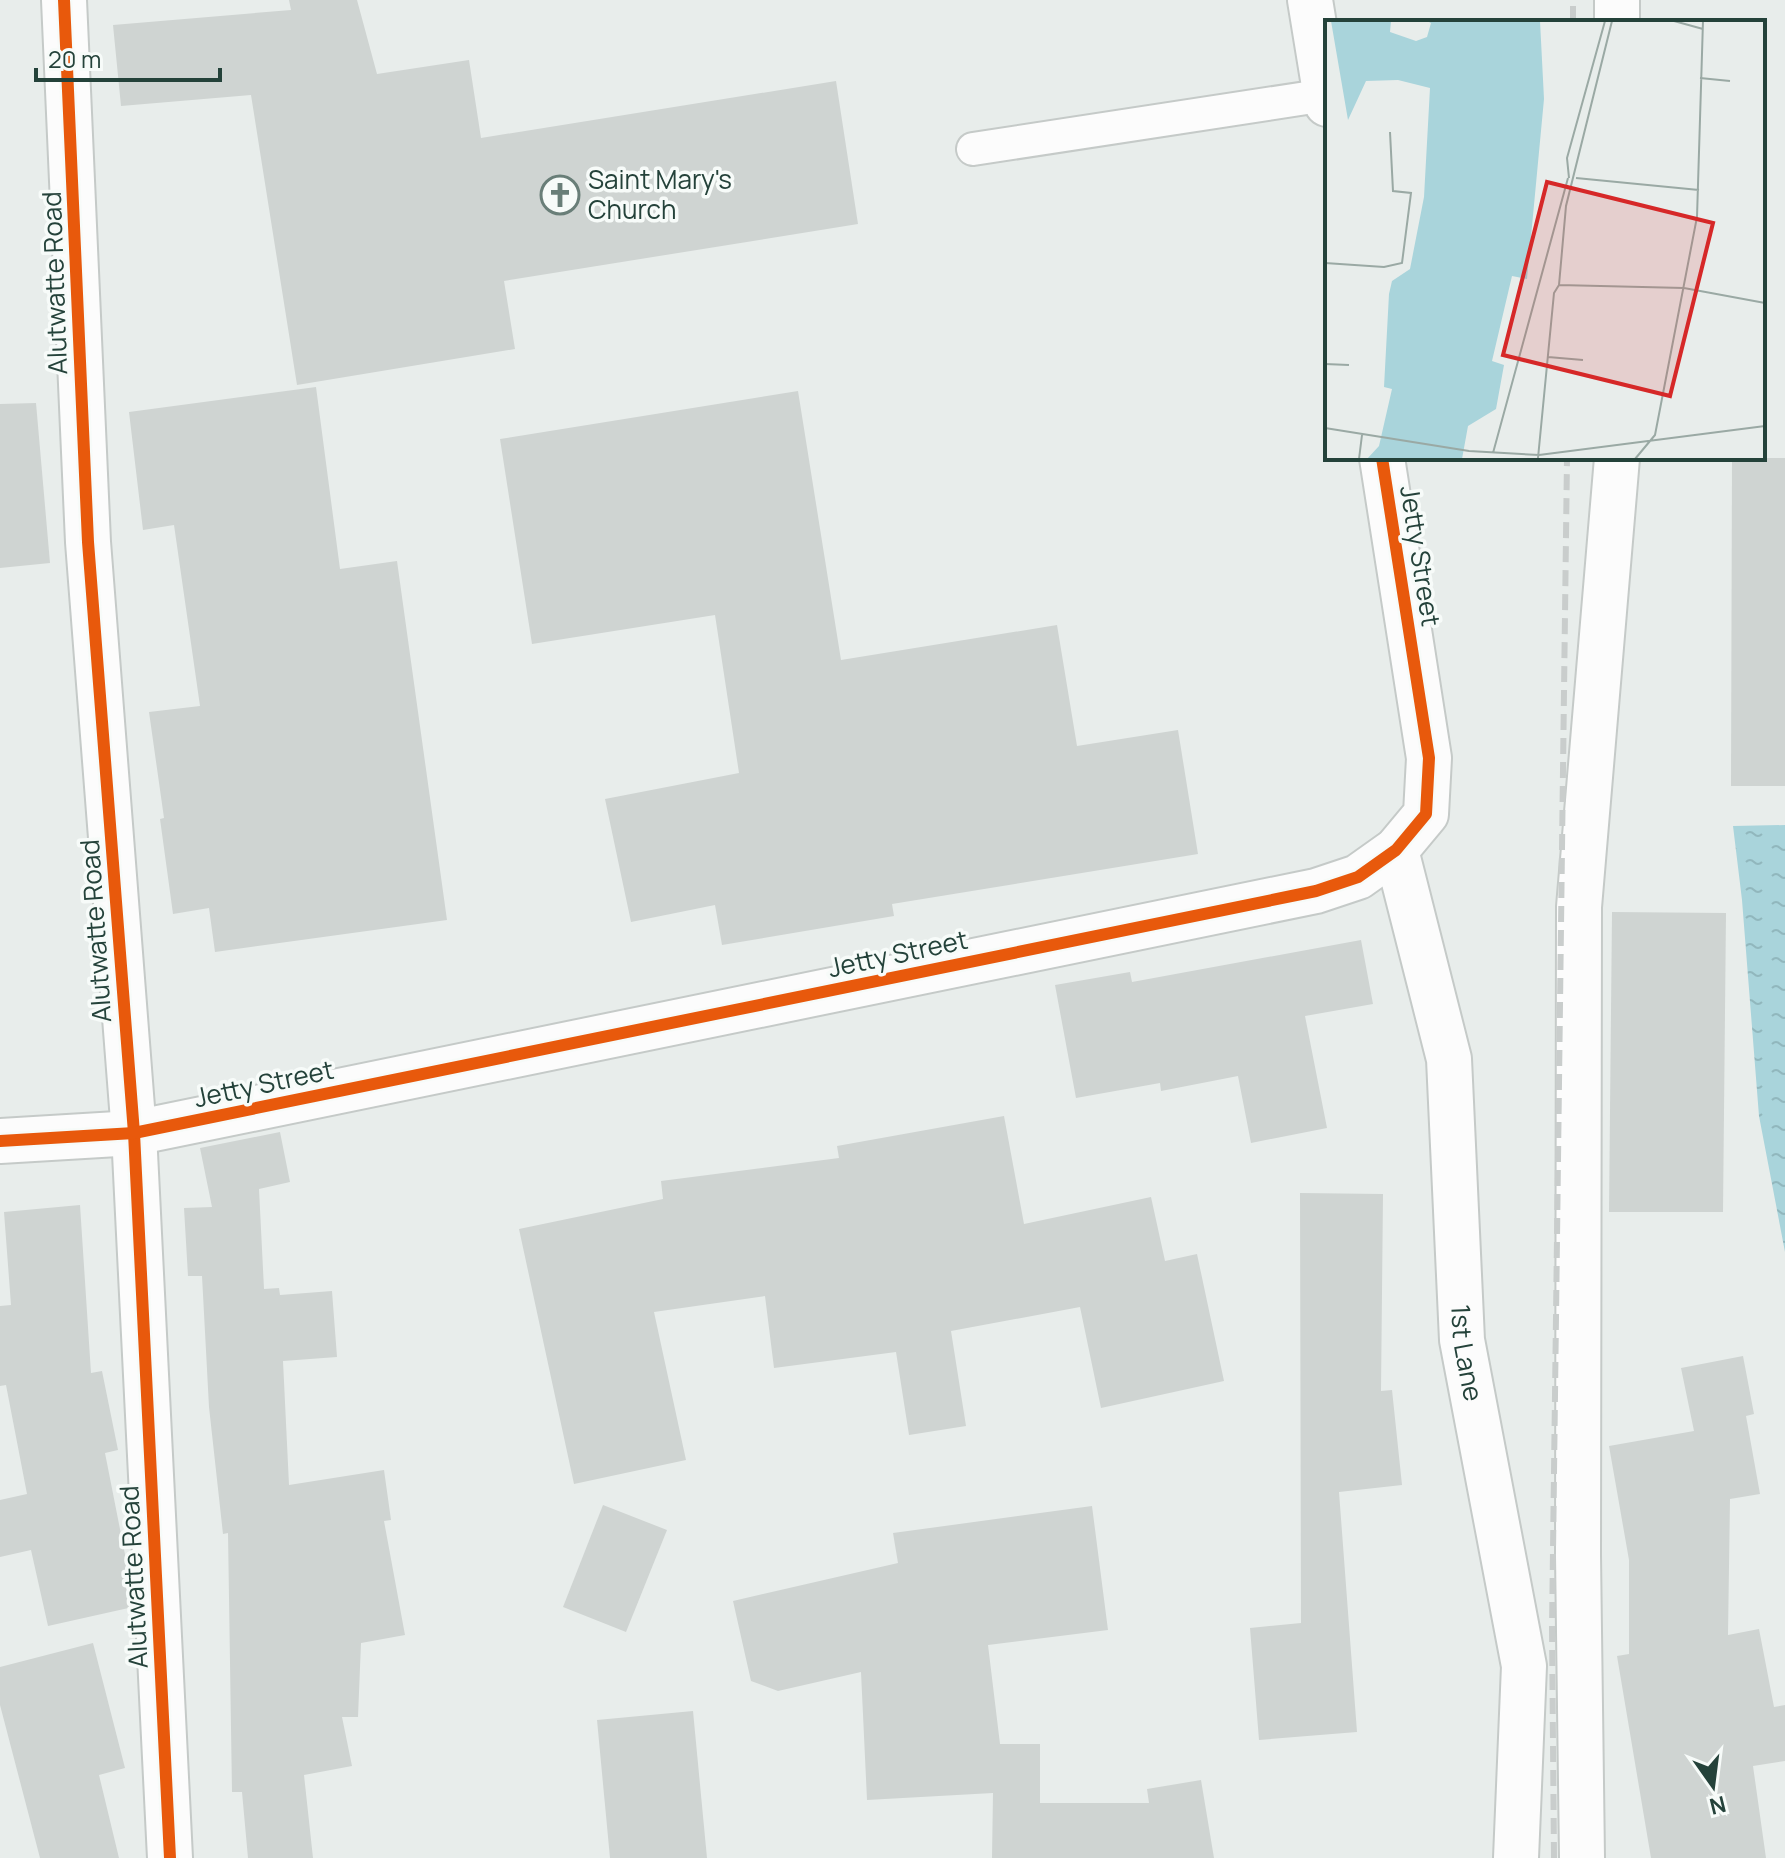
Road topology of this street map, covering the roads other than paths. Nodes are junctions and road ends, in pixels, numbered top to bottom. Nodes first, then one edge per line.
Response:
1 (64, 0) edge
2 (1310, 0) edge
3 (1325, 93) edge
4 (1325, 99) edge
5 (973, 149) dead end
6 (1382, 460) edge
7 (1617, 460) edge
8 (1396, 850) junction
9 (134, 1133) junction
10 (0, 1141) edge
11 (170, 1858) edge
12 (1516, 1858) edge
13 (1582, 1858) edge

1 - 9 street, Alutwatte Road
2 - 3 street
4 - 5 lane
6 - 8 street, Jetty Street
7 - 13 street
8 - 9 street, Jetty Street
8 - 12 street, 1st Lane
9 - 10 street, Jetty Street
9 - 11 street, Alutwatte Road

